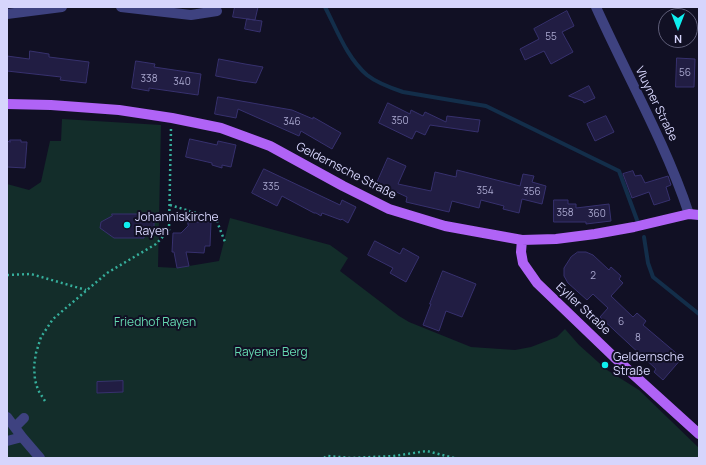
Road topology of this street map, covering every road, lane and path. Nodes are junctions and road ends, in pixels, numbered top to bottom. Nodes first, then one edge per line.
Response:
1 (62, 7) edge
2 (121, 7) edge
3 (596, 7) edge
4 (217, 10) dead end
5 (7, 14) edge
6 (7, 104) edge
7 (171, 128) dead end
8 (170, 205) junction
9 (694, 214) edge
10 (522, 240) junction
11 (225, 242) dead end
12 (7, 275) edge
13 (87, 290) junction
14 (45, 401) dead end
15 (7, 416) edge
16 (24, 418) dead end
17 (15, 427) junction
18 (699, 434) edge
19 (22, 437) junction
20 (7, 441) edge
21 (40, 458) edge
22 (324, 458) edge
23 (454, 458) edge

1 - 5 street
2 - 4 street
3 - 9 street, Vluyner Straße
6 - 10 main road, Geldernsche Straße
7 - 8 path
8 - 11 path
8 - 13 path
9 - 10 main road, Geldernsche Straße
10 - 18 main road, Eyller Straße
12 - 13 path
13 - 14 path
15 - 17 street
16 - 17 street
17 - 19 street
19 - 20 street
19 - 21 street
22 - 23 path

